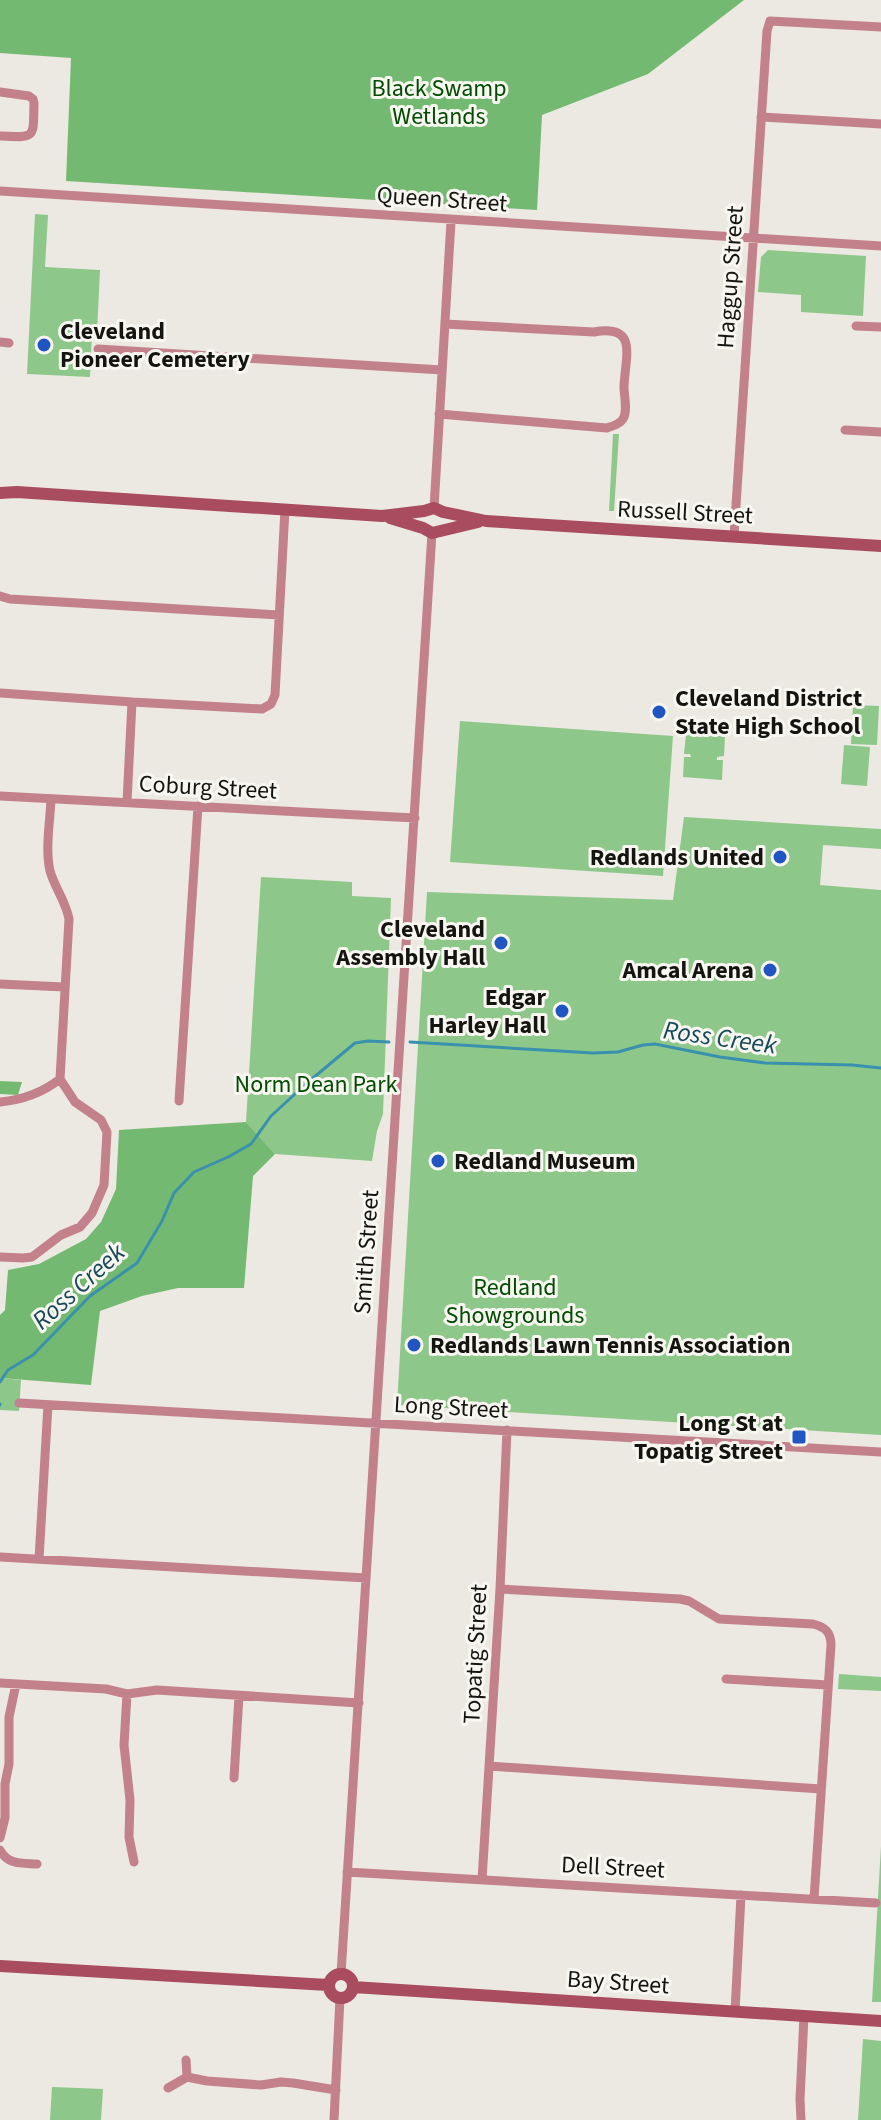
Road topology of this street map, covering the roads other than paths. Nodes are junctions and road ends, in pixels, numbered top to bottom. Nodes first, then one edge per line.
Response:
1 (881, 27) edge
2 (0, 92) edge
3 (761, 117) junction
4 (881, 124) edge
5 (0, 136) edge
6 (0, 191) edge
7 (451, 221) junction
8 (752, 238) junction
9 (881, 246) edge
10 (445, 324) junction
11 (856, 326) dead end
12 (881, 327) edge
13 (98, 349) dead end
14 (442, 370) junction
15 (439, 414) junction
16 (845, 430) dead end
17 (881, 432) edge
18 (0, 491) edge
19 (285, 509) junction
20 (434, 510) junction
21 (382, 516) junction
22 (486, 521) junction
23 (432, 530) junction
24 (734, 536) junction
25 (881, 546) edge
26 (0, 596) edge
27 (279, 615) junction
28 (0, 693) edge
29 (132, 702) junction
30 (0, 796) edge
31 (51, 799) junction
32 (127, 802) junction
33 (198, 806) junction
34 (415, 818) junction
35 (0, 984) edge
36 (64, 987) junction
37 (60, 1079) junction
38 (179, 1101) dead end
39 (0, 1102) edge
40 (0, 1257) edge
41 (19, 1403) dead end
42 (48, 1405) junction
43 (375, 1422) junction
44 (507, 1430) junction
45 (881, 1452) edge
46 (0, 1557) edge
47 (39, 1559) junction
48 (366, 1578) junction
49 (500, 1589) junction
50 (726, 1679) dead end
51 (0, 1683) edge
52 (16, 1684) junction
53 (828, 1685) junction
54 (127, 1694) junction
55 (239, 1696) junction
56 (359, 1703) junction
57 (489, 1766) junction
58 (234, 1778) dead end
59 (821, 1789) junction
60 (0, 1838) edge
61 (0, 1850) edge
62 (134, 1862) dead end
63 (37, 1864) dead end
64 (347, 1872) junction
65 (482, 1880) junction
66 (741, 1895) junction
67 (814, 1899) junction
68 (876, 1903) dead end
69 (0, 1966) edge
70 (341, 1974) junction
71 (328, 1985) junction
72 (353, 1987) junction
73 (340, 1998) junction
74 (735, 2012) junction
75 (804, 2016) junction
76 (881, 2021) edge
77 (186, 2060) dead end
78 (187, 2077) junction
79 (168, 2088) dead end
80 (336, 2090) junction
81 (334, 2120) edge
82 (801, 2120) edge

1 - 3 street, Haggup Street
2 - 5 street
3 - 4 street
3 - 8 street, Haggup Street
6 - 7 street, Queen Street
7 - 8 street, Queen Street
7 - 10 street
8 - 9 street, Queen Street
8 - 24 street, Haggup Street
10 - 14 street
10 - 15 street
11 - 12 street
13 - 14 street
14 - 15 street
15 - 20 street
16 - 17 street
18 - 19 main road, Russell Street
19 - 21 main road, Russell Street
19 - 27 street
20 - 21 main road, Russell Street
20 - 22 main road, Russell Street
20 - 23 main road
20 - 23 main road
21 - 23 main road, Russell Street
22 - 23 main road, Russell Street
22 - 24 main road, Russell Street
23 - 34 street, Smith Street
24 - 25 main road, Russell Street
26 - 27 street
27 - 29 street
28 - 29 street
29 - 32 street
30 - 31 street, Coburg Street
31 - 32 street, Coburg Street
31 - 36 street
32 - 33 street, Coburg Street
33 - 34 street, Coburg Street
33 - 38 street
34 - 43 street, Smith Street
35 - 36 street
36 - 37 street
37 - 39 street
37 - 40 street
41 - 42 street, Long Street
42 - 43 street, Long Street
42 - 47 street
43 - 44 street, Long Street
43 - 48 street, Smith Street
44 - 45 street, Long Street
44 - 49 street, Topatig Street
46 - 47 street
47 - 48 street
48 - 56 street, Smith Street
49 - 53 street
49 - 57 street, Topatig Street
50 - 53 street
51 - 52 street
52 - 54 street
52 - 60 street
53 - 59 street
54 - 55 street
54 - 62 street
55 - 56 street
55 - 58 street
56 - 64 street, Smith Street
57 - 59 street
57 - 65 street, Topatig Street
59 - 67 street
61 - 63 street
64 - 65 street, Dell Street
64 - 70 street, Smith Street
65 - 66 street, Dell Street
66 - 67 street, Dell Street
66 - 74 street
67 - 68 street, Dell Street
69 - 71 main road
70 - 71 main road
70 - 72 main road
71 - 73 main road
72 - 73 main road
72 - 74 main road, Bay Street
73 - 80 street
74 - 75 main road, Bay Street
75 - 76 main road, Bay Street
75 - 82 street
77 - 78 street
78 - 79 street
78 - 80 street
80 - 81 street

